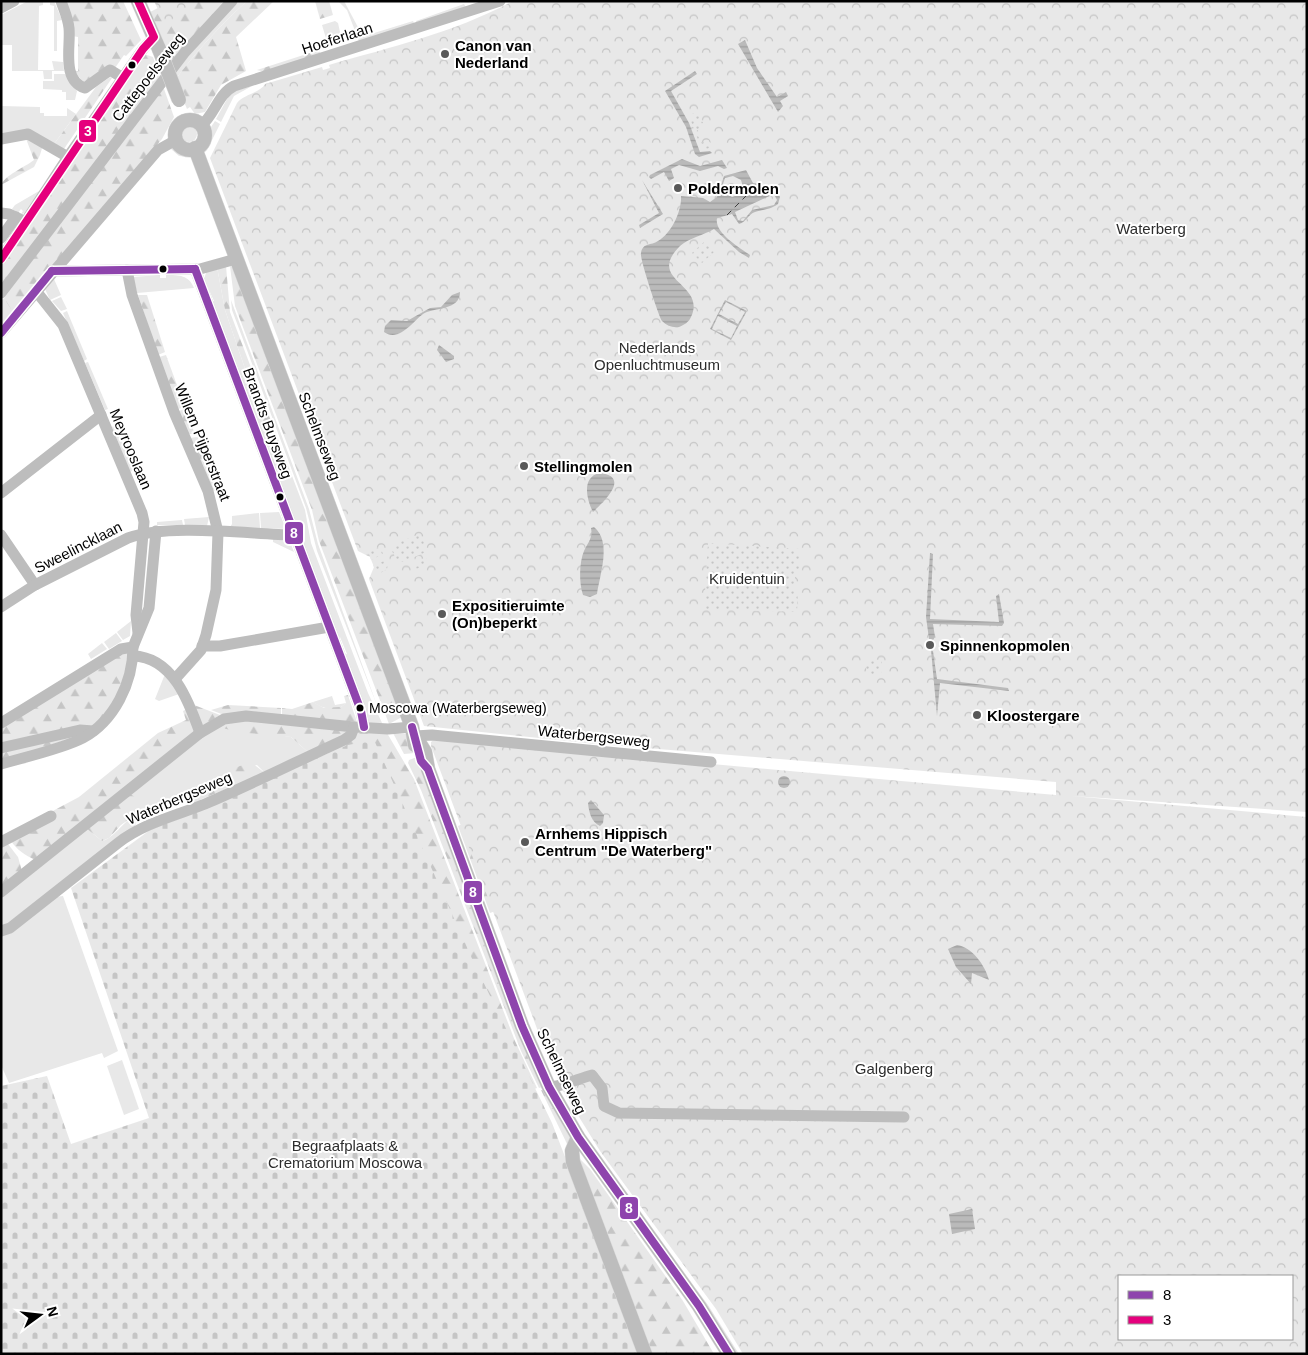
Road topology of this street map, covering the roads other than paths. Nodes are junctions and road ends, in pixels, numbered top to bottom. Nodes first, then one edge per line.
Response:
1 (14, 1) edge
2 (61, 1) edge
3 (138, 1) edge
4 (232, 1) edge
5 (500, 1) edge
6 (1, 8) edge
7 (157, 43) junction
8 (123, 78) junction
9 (186, 120) junction
10 (201, 126) junction
11 (1, 139) edge
12 (176, 140) junction
13 (194, 148) junction
14 (68, 157) junction
15 (1, 213) edge
16 (21, 219) junction
17 (1, 238) edge
18 (236, 258) junction
19 (1, 260) edge
20 (194, 269) junction
21 (127, 270) junction
22 (52, 272) junction
23 (36, 291) junction
24 (1, 293) edge
25 (1, 333) edge
26 (101, 414) junction
27 (1, 493) edge
28 (156, 531) junction
29 (218, 532) junction
30 (143, 533) junction
31 (1, 535) edge
32 (294, 535) junction
33 (35, 585) junction
34 (1, 607) edge
35 (329, 627) junction
36 (135, 644) junction
37 (202, 646) junction
38 (175, 679) junction
39 (1, 723) edge
40 (359, 727) junction
41 (93, 731) junction
42 (413, 731) junction
43 (200, 733) junction
44 (1, 748) edge
45 (711, 762) dead end
46 (1, 764) edge
47 (51, 816) dead end
48 (3, 837) edge
49 (1, 892) edge
50 (1, 931) edge
51 (550, 1087) junction
52 (904, 1117) dead end
53 (578, 1137) junction
54 (645, 1354) edge
55 (729, 1354) edge

1 - 6 street
2 - 8 street
3 - 7 main road
4 - 24 street, Cattepoelseweg
5 - 10 street, Hoeferlaan
7 - 8 street, Cattepoelseweg
7 - 9 main road, bridge
8 - 14 street, Cattepoelseweg
9 - 10 main road
9 - 12 main road
10 - 13 main road
11 - 14 street
12 - 13 main road
12 - 22 street
13 - 18 main road, Schelmseweg
14 - 16 street, Cattepoelseweg
15 - 16 street
16 - 17 street, Cattepoelseweg
16 - 19 street, Cattepoelseweg
18 - 20 street
18 - 42 main road, Schelmseweg
20 - 21 street
20 - 32 street, Brandts Buysweg
21 - 22 street
21 - 29 street, Willem Pijperstraat
22 - 23 street
23 - 25 street
23 - 26 street, Meyrooslaan
26 - 27 street
26 - 30 street, Meyrooslaan
28 - 29 street, Sweelincklaan
28 - 30 street, Sweelincklaan
28 - 36 street
29 - 32 street, Sweelincklaan
29 - 37 street, Willem Pijperstraat
30 - 33 street, Sweelincklaan
30 - 36 street, Meyrooslaan
31 - 33 street
32 - 35 street, Brandts Buysweg
33 - 34 street, Sweelincklaan
35 - 37 street
35 - 40 street, Brandts Buysweg
36 - 38 street
36 - 39 street
36 - 41 street
37 - 38 street, Willem Pijperstraat
38 - 43 street
40 - 42 street, Waterbergseweg
40 - 43 street, Waterbergseweg
40 - 50 street, Waterbergseweg
41 - 44 street
41 - 46 street
42 - 45 street, Waterbergseweg
42 - 51 main road, Schelmseweg
43 - 49 street, Waterbergseweg
47 - 48 street
51 - 52 street
51 - 53 main road, Schelmseweg
53 - 54 main road
53 - 55 main road, Schelmseweg

